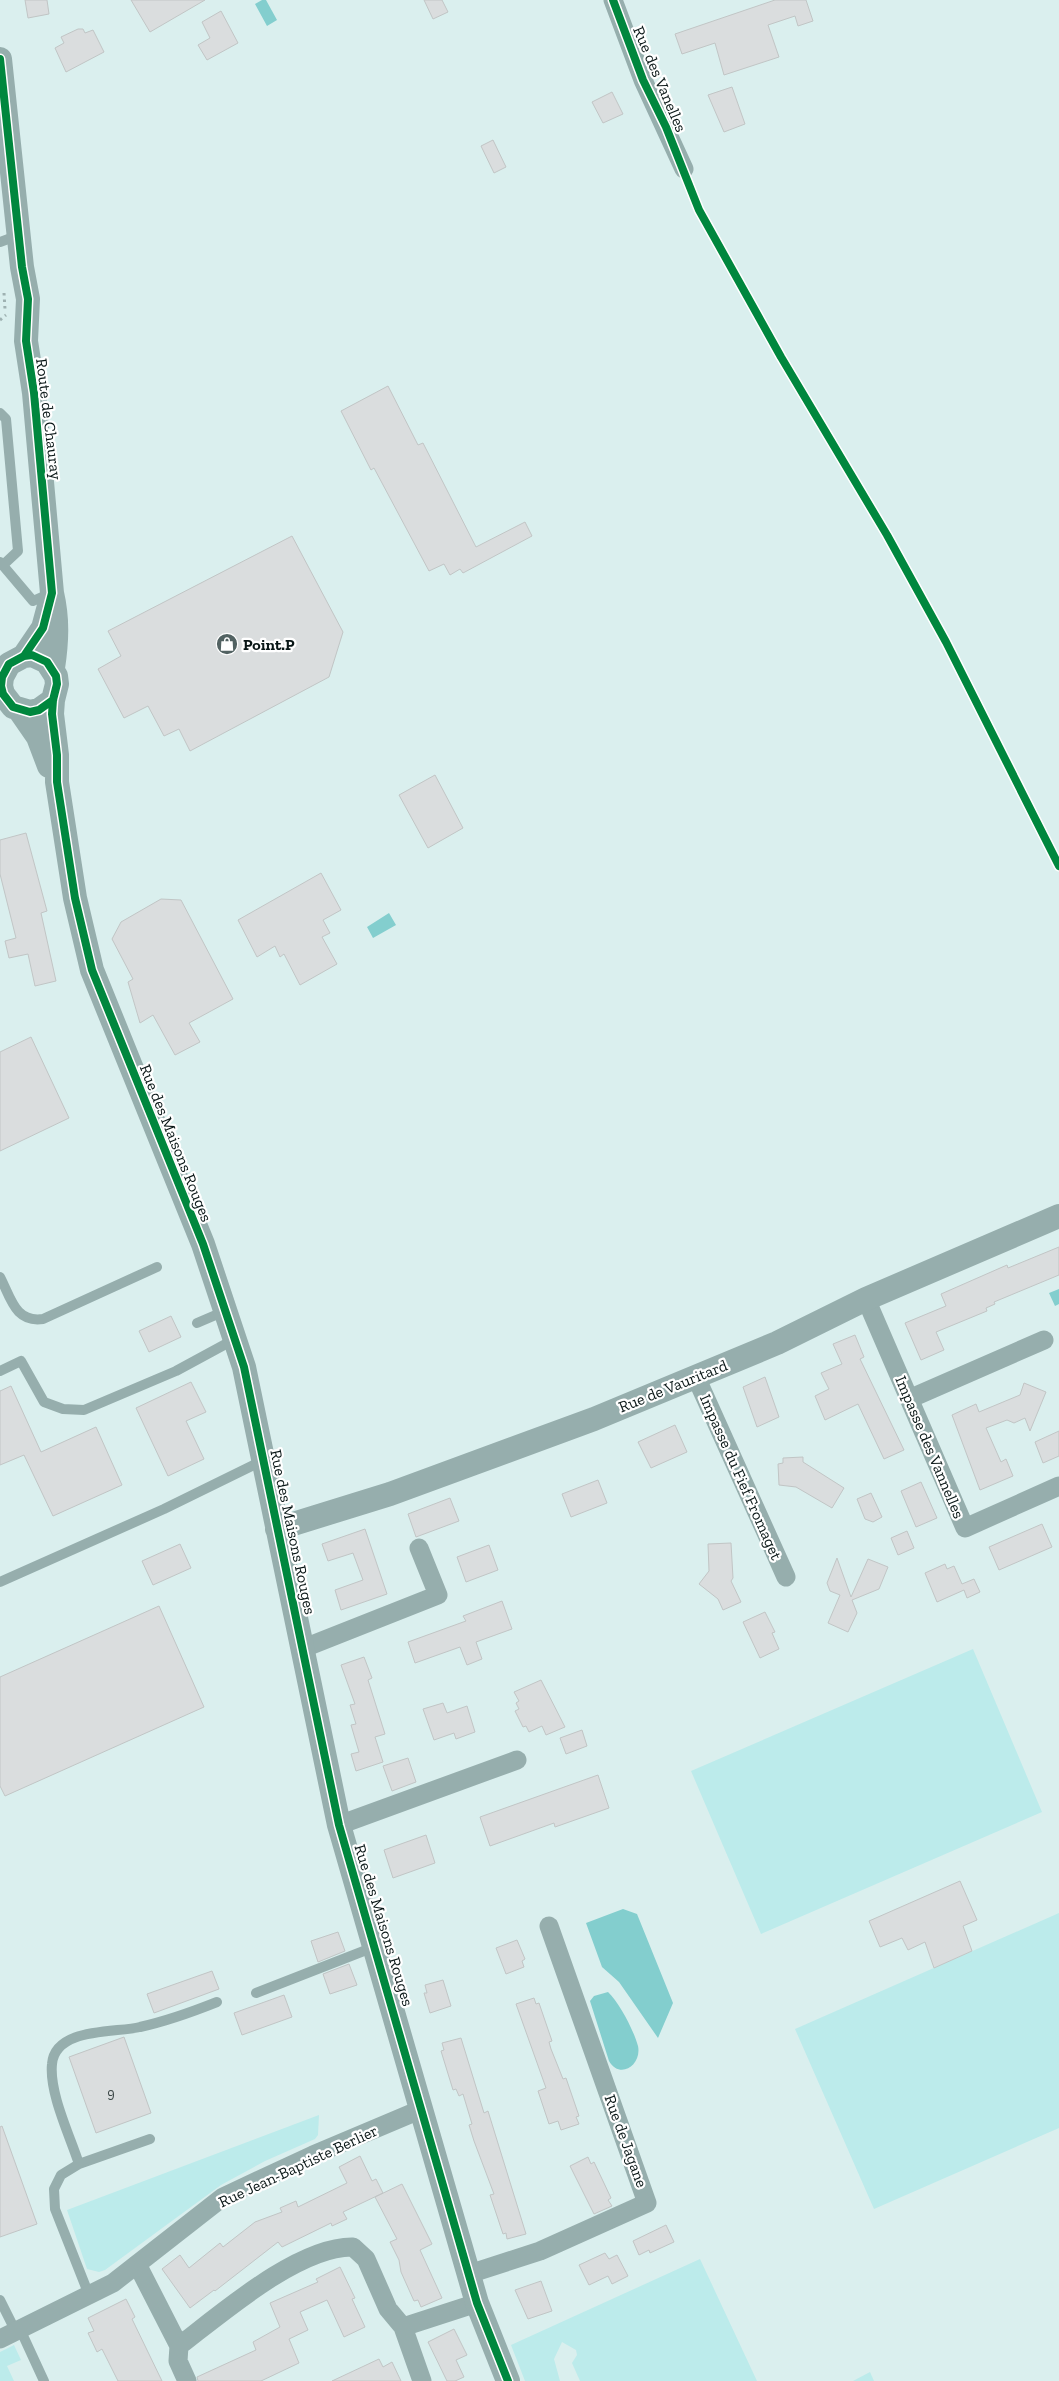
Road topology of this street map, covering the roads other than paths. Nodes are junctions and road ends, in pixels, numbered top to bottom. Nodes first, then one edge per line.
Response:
1 (613, 0) edge
2 (0, 59) edge
3 (684, 169) dead end
4 (9, 239) edge
5 (0, 413) edge
6 (1, 564) edge
7 (52, 593) junction
8 (13, 657) edge
9 (53, 668) junction
10 (1, 686) edge
11 (53, 700) junction
12 (20, 711) junction
13 (57, 782) junction
14 (1059, 1216) edge
15 (157, 1267) dead end
16 (0, 1277) edge
17 (866, 1299) junction
18 (226, 1310) junction
19 (197, 1323) dead end
20 (235, 1339) junction
21 (1044, 1340) dead end
22 (0, 1371) edge
23 (696, 1377) junction
24 (909, 1399) junction
25 (264, 1460) junction
26 (1059, 1486) edge
27 (276, 1529) junction
28 (419, 1548) dead end
29 (786, 1577) dead end
30 (0, 1582) edge
31 (304, 1648) junction
32 (518, 1760) dead end
33 (340, 1825) junction
34 (550, 1926) dead end
35 (375, 1947) junction
36 (256, 1993) dead end
37 (217, 2002) dead end
38 (422, 2109) junction
39 (150, 2139) dead end
40 (79, 2164) junction
41 (137, 2264) junction
42 (469, 2274) junction
43 (89, 2295) junction
44 (0, 2300) edge
45 (477, 2302) junction
46 (403, 2327) junction
47 (12, 2334) edge
48 (179, 2346) junction
49 (507, 2378) edge
50 (44, 2381) edge
51 (187, 2381) edge
52 (422, 2381) edge

1 - 3 street, Rue des Vanelles
2 - 4 street, Route de Chauray
4 - 7 street, Route de Chauray
5 - 6 lane
6 - 7 lane
7 - 8 street, Route de Chauray
7 - 9 street, Route de Chauray
8 - 9 street
8 - 10 street
9 - 11 street
10 - 12 street
11 - 12 street
11 - 13 street, Rue des Maisons Rouges
12 - 13 street, Rue des Maisons Rouges
13 - 18 street, Rue des Maisons Rouges
14 - 17 street, Rue de Vauritard
15 - 16 lane
17 - 23 street, Rue de Vauritard
17 - 24 street, Impasse des Vannelles
18 - 19 lane
18 - 20 street, Rue des Maisons Rouges
20 - 22 lane
20 - 25 street, Rue des Maisons Rouges
21 - 24 street
23 - 27 street, Rue de Vauritard
23 - 29 street, Impasse du Fief Fromaget
24 - 26 street, Impasse des Vannelles
25 - 27 street, Rue des Maisons Rouges
25 - 30 lane
27 - 31 street, Rue des Maisons Rouges
28 - 31 street
31 - 33 street, Rue des Maisons Rouges
32 - 33 street
33 - 35 street, Rue des Maisons Rouges
34 - 42 street, Rue de Jagane
35 - 36 lane
35 - 38 street, Rue des Maisons Rouges
37 - 40 lane
38 - 41 street, Rue Jean-Baptiste Berlier
38 - 42 street, Rue des Maisons Rouges
39 - 40 lane
40 - 43 lane
41 - 43 street, Rue Jean-Baptiste Berlier
41 - 48 street
42 - 45 street, Rue des Maisons Rouges
43 - 47 street, Rue Jean-Baptiste Berlier
44 - 47 lane
45 - 46 street
45 - 49 street, Rue des Maisons Rouges
46 - 48 street
46 - 52 street
47 - 50 lane
48 - 51 street

